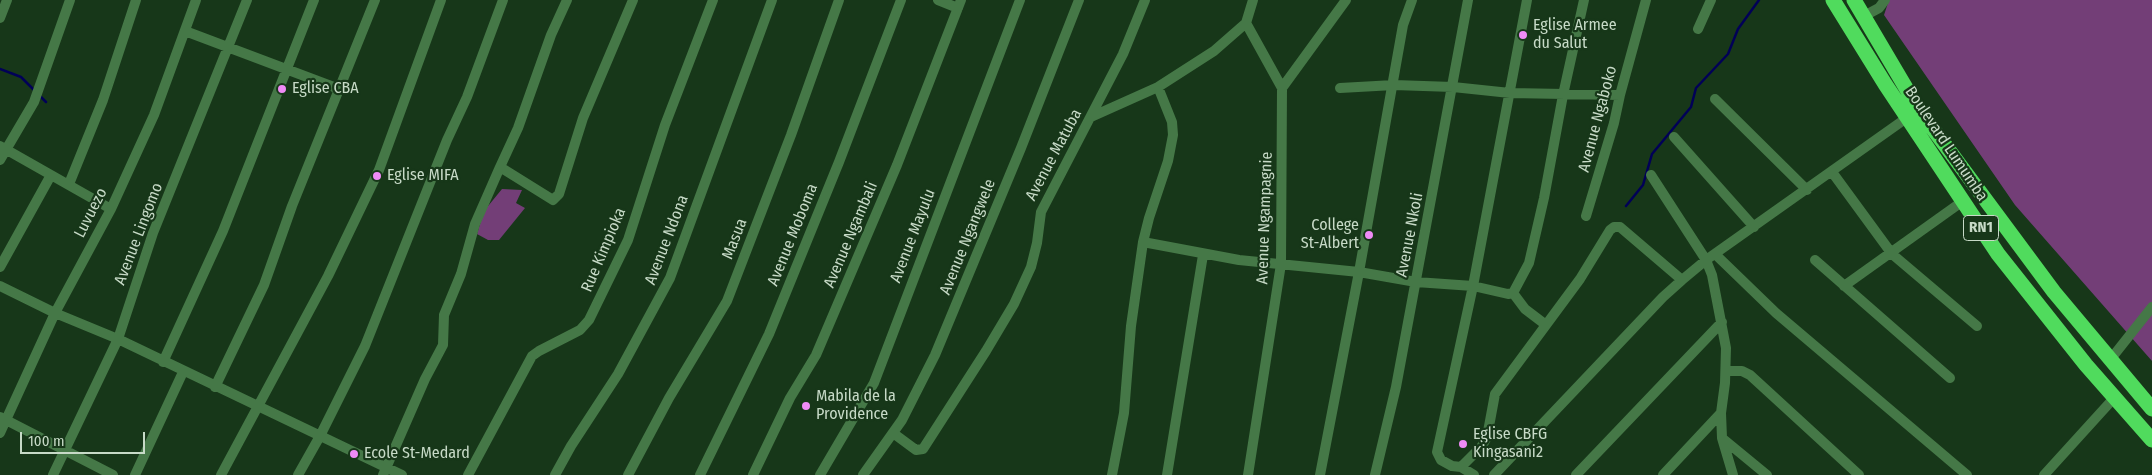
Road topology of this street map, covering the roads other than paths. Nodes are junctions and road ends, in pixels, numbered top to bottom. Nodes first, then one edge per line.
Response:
1 (7, 0) edge
2 (70, 0) edge
3 (136, 0) edge
4 (196, 0) edge
5 (247, 0) edge
6 (314, 0) edge
7 (375, 0) edge
8 (441, 0) edge
9 (503, 0) edge
10 (567, 0) edge
11 (633, 0) edge
12 (713, 0) edge
13 (772, 0) edge
14 (839, 0) edge
15 (901, 0) edge
16 (938, 0) edge
17 (1020, 0) edge
18 (1079, 0) edge
19 (1145, 0) edge
20 (1252, 0) edge
21 (1346, 0) edge
22 (1412, 0) edge
23 (1468, 0) edge
24 (1527, 0) edge
25 (1584, 0) edge
26 (1646, 0) edge
27 (1710, 0) edge
28 (1833, 0) edge
29 (1854, 0) edge
30 (1885, 0) edge
31 (960, 4) edge
32 (1864, 16) junction
33 (0, 18) edge
34 (1246, 24) junction
35 (1698, 29) dead end
36 (185, 31) junction
37 (229, 47) junction
38 (286, 68) junction
39 (1394, 85) junction
40 (1158, 87) junction
41 (1453, 87) junction
42 (1282, 88) junction
43 (1340, 88) dead end
44 (339, 89) junction
45 (1510, 93) junction
46 (1563, 95) junction
47 (1620, 95) junction
48 (1715, 99) dead end
49 (1091, 117) junction
50 (1908, 118) junction
51 (1674, 137) dead end
52 (3, 148) edge
53 (0, 160) edge
54 (500, 167) junction
55 (1832, 172) junction
56 (51, 175) junction
57 (1651, 175) dead end
58 (69, 184) junction
59 (1807, 190) junction
60 (1963, 200) junction
61 (111, 208) junction
62 (1586, 216) dead end
63 (1754, 227) junction
64 (1143, 242) junction
65 (1715, 254) junction
66 (1892, 254) junction
67 (1203, 255) junction
68 (1706, 260) junction
69 (1815, 260) dead end
70 (1281, 264) junction
71 (0, 267) edge
72 (1359, 272) junction
73 (1682, 280) junction
74 (1416, 282) junction
75 (0, 286) edge
76 (1474, 286) junction
77 (1844, 286) junction
78 (1514, 294) junction
79 (2152, 307) edge
80 (55, 313) junction
81 (1722, 322) junction
82 (1546, 325) junction
83 (1977, 326) dead end
84 (118, 339) junction
85 (2110, 360) junction
86 (163, 362) junction
87 (1726, 371) junction
88 (183, 372) junction
89 (1950, 378) dead end
90 (215, 387) junction
91 (2114, 398) junction
92 (256, 406) junction
93 (2152, 409) edge
94 (1721, 413) junction
95 (3, 419) edge
96 (0, 433) edge
97 (893, 433) junction
98 (320, 436) junction
99 (1722, 438) junction
100 (2152, 440) edge
101 (65, 451) junction
102 (1454, 469) edge
103 (385, 471) edge
104 (53, 475) edge
105 (113, 475) edge
106 (135, 475) edge
107 (221, 475) edge
108 (298, 475) edge
109 (402, 475) edge
110 (468, 475) edge
111 (555, 475) edge
112 (628, 475) edge
113 (700, 475) edge
114 (753, 475) edge
115 (820, 475) edge
116 (863, 475) edge
117 (1112, 475) edge
118 (1167, 475) edge
119 (1248, 475) edge
120 (1320, 475) edge
121 (1375, 475) edge
122 (1474, 475) edge
123 (1494, 475) edge
124 (1576, 475) edge
125 (1663, 475) edge
126 (1732, 475) edge
127 (1767, 475) edge
128 (1859, 475) edge
129 (1967, 475) edge
130 (2044, 475) edge

1 - 33 street
2 - 52 street
3 - 58 street
4 - 36 street, Luvuezo
5 - 37 street, Avenue Lingomo
6 - 38 street
7 - 44 street
8 - 92 street
9 - 98 street
10 - 54 street
11 - 54 street
12 - 110 street, Rue Kimpioka
13 - 111 street, Avenue Ndona
14 - 112 street, Masua
15 - 113 street, Avenue Moboma
16 - 31 street
17 - 115 street, Avenue Mayulu
18 - 97 street, Avenue Ngangwele
19 - 49 street, Avenue Matuba
20 - 34 street
21 - 42 street
22 - 39 street
23 - 41 street, Avenue Nkoli
24 - 45 street
25 - 46 street
26 - 47 street, Avenue Ngaboko
27 - 35 street
28 - 50 highway, Boulevard Lumumba / RN1
29 - 32 highway, Boulevard Lumumba / RN1
30 - 32 street
31 - 114 street, Avenue Ngambali
32 - 85 highway, Boulevard Lumumba / RN1
34 - 40 street
34 - 42 street, Avenue Ngampagnie
36 - 37 street
36 - 61 street, Luvuezo
37 - 38 street
37 - 84 street, Avenue Lingomo
38 - 44 street
38 - 86 street
39 - 41 street
39 - 43 street
39 - 72 street
40 - 49 street
40 - 64 street
41 - 45 street
41 - 74 street, Avenue Nkoli
42 - 70 street, Avenue Ngampagnie
44 - 90 street
45 - 46 street
45 - 76 street
46 - 47 street
46 - 78 street
47 - 62 street, Avenue Ngaboko
48 - 59 street
49 - 97 street, Avenue Matuba
50 - 55 street
50 - 60 highway, Boulevard Lumumba / RN1
51 - 63 street
52 - 53 street
52 - 56 street
54 - 103 street
55 - 59 street
55 - 66 street
56 - 58 street
56 - 71 street
57 - 68 street
58 - 61 street
59 - 63 street
60 - 66 street
60 - 91 highway, Boulevard Lumumba / RN1
61 - 80 street, Luvuezo
63 - 65 street
64 - 67 street
64 - 117 street
65 - 68 street
65 - 129 street
66 - 77 street
66 - 83 street
67 - 70 street
67 - 118 street
68 - 73 street
68 - 81 street
69 - 77 street
70 - 72 street
70 - 119 street, Avenue Ngampagnie
72 - 74 street
72 - 120 street
73 - 82 street
73 - 123 street
74 - 76 street
74 - 121 street, Avenue Nkoli
75 - 80 street
76 - 78 street
76 - 102 street
77 - 89 street
78 - 82 street
79 - 85 street
80 - 84 street
80 - 95 street, Luvuezo
81 - 87 street
81 - 124 street
82 - 102 street
84 - 86 street
84 - 101 street, Avenue Lingomo
85 - 93 highway, Boulevard Lumumba / RN1
86 - 88 street
87 - 94 street
87 - 128 street
88 - 90 street
88 - 106 street
90 - 92 street
91 - 100 highway, Boulevard Lumumba / RN1
91 - 130 street
92 - 98 street
92 - 107 street
94 - 99 street
94 - 125 street
95 - 96 street, Luvuezo
95 - 101 street
97 - 116 street, Avenue Ngangwele
98 - 103 street
98 - 108 street
99 - 126 street
99 - 127 street
101 - 104 street, Avenue Lingomo
101 - 105 street
102 - 122 street
103 - 109 street

